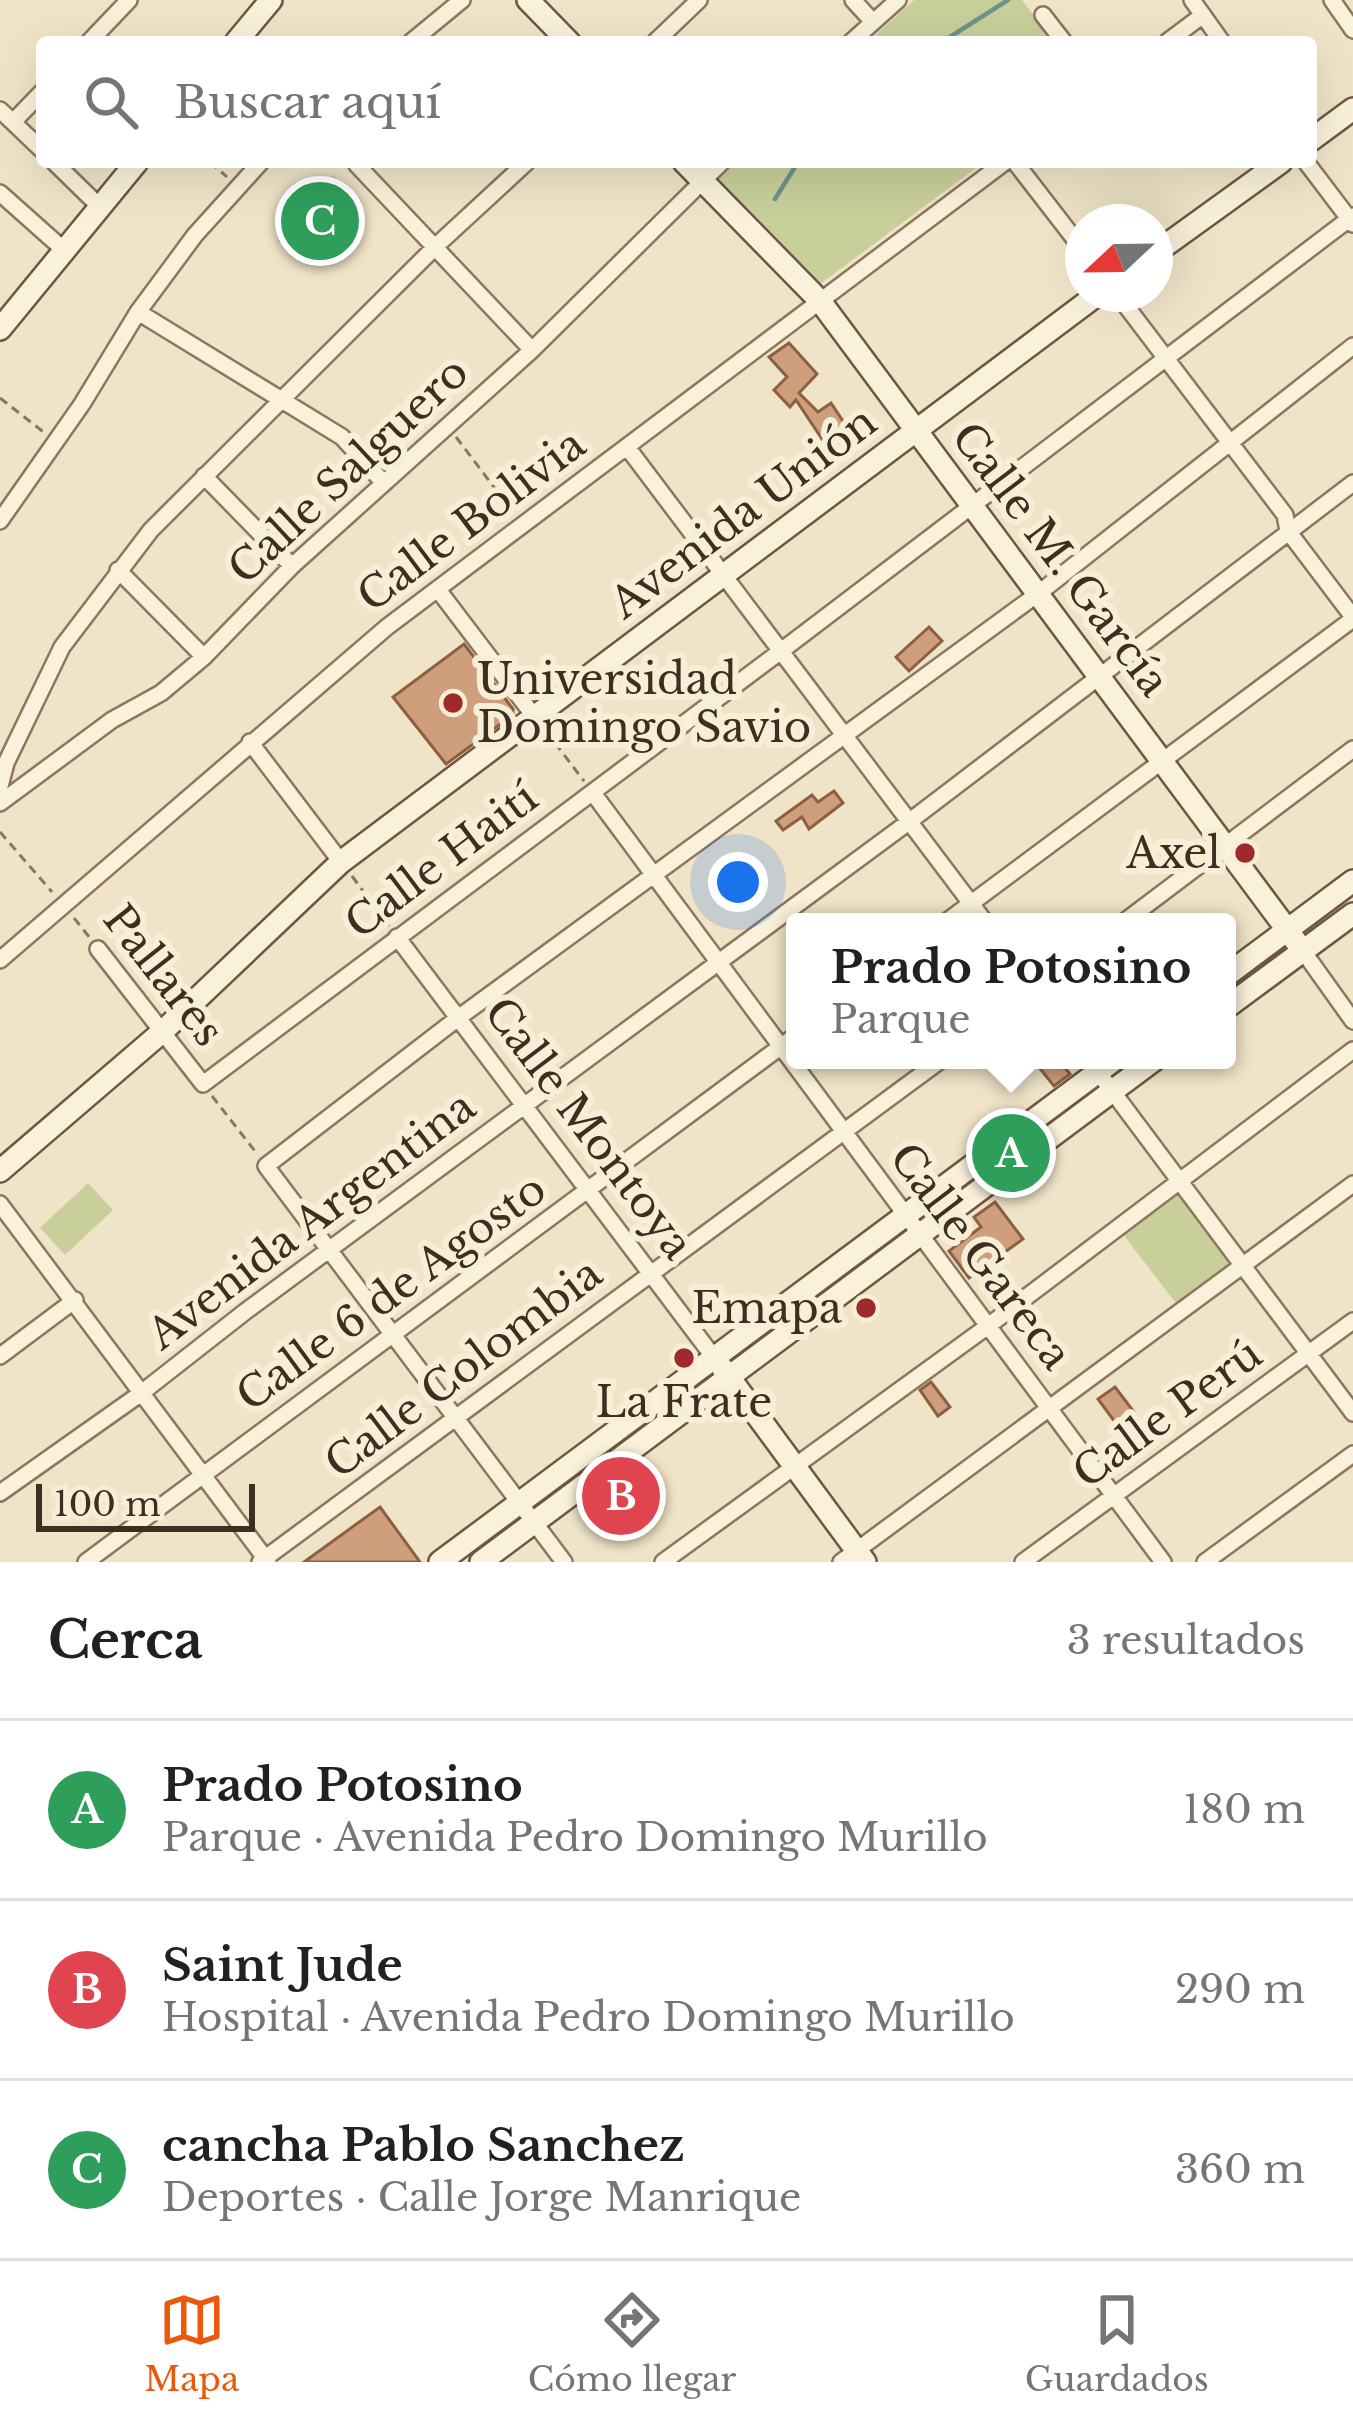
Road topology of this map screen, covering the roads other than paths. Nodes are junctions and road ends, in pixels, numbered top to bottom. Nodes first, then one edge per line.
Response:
1 (129, 0) edge
2 (271, 0) edge
3 (462, 0) edge
4 (528, 0) edge
5 (699, 0) edge
6 (853, 0) edge
7 (898, 0) edge
8 (1332, 0) edge
9 (1197, 7) edge
10 (1043, 15) dead end
11 (873, 22) junction
12 (1353, 30) edge
13 (95, 36) edge
14 (241, 36) edge
15 (417, 36) edge
16 (563, 36) edge
17 (662, 36) edge
18 (858, 36) edge
19 (1059, 36) edge
20 (1172, 36) edge
21 (1218, 36) edge
22 (36, 96) edge
23 (1353, 109) edge
24 (7, 116) edge
25 (1317, 136) edge
26 (36, 144) edge
27 (60, 168) edge
28 (132, 168) edge
29 (255, 168) edge
30 (361, 168) edge
31 (520, 168) edge
32 (690, 168) edge
33 (716, 168) edge
34 (997, 168) edge
35 (1021, 168) edge
36 (1273, 168) edge
37 (1311, 168) edge
38 (702, 181) junction
39 (0, 193) edge
40 (100, 207) junction
41 (1352, 220) edge
42 (1065, 226) edge
43 (1173, 240) edge
44 (436, 246) junction
45 (64, 250) junction
46 (820, 301) junction
47 (138, 312) junction
48 (1074, 312) edge
49 (1132, 312) edge
50 (0, 328) edge
51 (1353, 346) edge
52 (532, 350) junction
53 (1168, 357) junction
54 (280, 402) junction
55 (916, 432) junction
56 (1230, 442) junction
57 (628, 447) junction
58 (204, 476) junction
59 (382, 482) junction
60 (1353, 483) edge
61 (972, 507) junction
62 (0, 520) edge
63 (1288, 531) junction
64 (292, 566) junction
65 (118, 570) junction
66 (724, 575) junction
67 (439, 591) junction
68 (1039, 593) junction
69 (1353, 618) edge
70 (782, 652) junction
71 (204, 657) junction
72 (1100, 678) junction
73 (534, 716) junction
74 (845, 737) junction
75 (250, 742) junction
76 (1353, 749) edge
77 (1164, 760) junction
78 (0, 786) edge
79 (592, 793) junction
80 (0, 803) edge
81 (910, 821) junction
82 (1226, 845) junction
83 (341, 862) junction
84 (654, 876) junction
85 (1353, 881) edge
86 (971, 903) junction
87 (958, 913) edge
88 (978, 913) edge
89 (1136, 913) edge
90 (1353, 914) edge
91 (1288, 930) junction
92 (397, 937) junction
93 (98, 949) road end
94 (1303, 951) junction
95 (0, 960) edge
96 (717, 961) junction
97 (1236, 968) edge
98 (1236, 999) edge
99 (458, 1018) junction
100 (1353, 1021) edge
101 (162, 1032) junction
102 (786, 1042) edge
103 (781, 1046) junction
104 (1353, 1050) edge
105 (786, 1053) edge
106 (798, 1069) edge
107 (929, 1069) edge
108 (1094, 1069) edge
109 (1102, 1069) edge
110 (1142, 1069) edge
111 (203, 1084) joint
112 (1112, 1091) junction
113 (523, 1105) junction
114 (844, 1133) junction
115 (0, 1171) edge
116 (1179, 1183) junction
117 (1353, 1184) edge
118 (588, 1191) junction
119 (0, 1204) edge
120 (907, 1217) junction
121 (922, 1236) junction
122 (330, 1250) junction
123 (1242, 1269) junction
124 (650, 1274) junction
125 (75, 1300) junction
126 (1353, 1321) edge
127 (988, 1326) junction
128 (394, 1335) junction
129 (1308, 1355) junction
130 (0, 1356) edge
131 (715, 1359) junction
132 (730, 1378) junction
133 (140, 1394) junction
134 (1049, 1408) junction
135 (1353, 1413) edge
136 (457, 1420) junction
137 (1353, 1454) edge
138 (794, 1466) junction
139 (202, 1474) junction
140 (0, 1493) edge
141 (1114, 1497) junction
142 (519, 1502) junction
143 (533, 1521) junction
144 (854, 1558) edge
145 (264, 1561) edge
146 (86, 1562) edge
147 (440, 1562) edge
148 (481, 1562) edge
149 (564, 1562) edge
150 (663, 1562) edge
151 (1023, 1562) edge
152 (1163, 1562) edge
153 (1205, 1562) edge

1 - 13 street
2 - 14 street
3 - 15 street
4 - 16 street
5 - 17 street
6 - 11 street
7 - 11 street
8 - 12 street
9 - 20 street
9 - 21 street
10 - 19 street
11 - 18 street
22 - 24 street
23 - 25 street
24 - 26 street
27 - 40 street
28 - 40 street
29 - 47 street
30 - 44 street
31 - 44 street
32 - 38 street, Calle M. García
33 - 38 street, Calle Salguero
34 - 46 street, Calle Bolivia
35 - 42 street
36 - 43 street
37 - 41 street
38 - 46 street, Calle M. García
38 - 52 street, Calle Salguero
39 - 45 street
40 - 45 street
41 - 53 street, Calle Haití
44 - 52 street
44 - 54 street
45 - 50 street
46 - 55 street, Calle M. García
46 - 57 street, Calle Bolivia
47 - 54 street
47 - 62 street
48 - 55 street, Avenida Unión
49 - 53 street
51 - 56 street
52 - 59 street, Calle Salguero
53 - 56 street
53 - 61 street, Calle Haití
54 - 58 street
54 - 59 street
55 - 61 street, Calle M. García
55 - 66 street, Avenida Unión
56 - 63 street
56 - 68 street
57 - 66 street
57 - 67 street, Calle Bolivia
58 - 64 street
58 - 65 street
59 - 64 street, Calle Salguero
60 - 63 street, Avenida Argentina
61 - 68 street, Calle M. García
61 - 70 street, Calle Haití
63 - 69 street
63 - 72 street, Avenida Argentina
64 - 71 street, Calle Salguero
65 - 71 street
65 - 78 street
66 - 70 street
66 - 73 street, Avenida Unión
67 - 73 street
67 - 75 street, Calle Bolivia
68 - 72 street, Calle M. García
68 - 74 street
69 - 77 street
70 - 74 street
70 - 79 street, Calle Haití
71 - 80 street, Calle Salguero
72 - 77 street, Calle M. García
72 - 81 street, Avenida Argentina
73 - 83 street, Avenida Unión
74 - 81 street
74 - 84 street
75 - 83 street
75 - 95 street, Calle Bolivia
76 - 82 street
77 - 82 street, Calle M. García
77 - 86 street
79 - 84 street, Calle Gareca
79 - 92 street, Calle Haití
81 - 86 street
81 - 96 street, Avenida Argentina
82 - 89 street
82 - 91 street, Calle M. García
83 - 101 street, Avenida Unión
84 - 96 street, Calle Gareca
84 - 99 street
85 - 91 street
86 - 87 street
86 - 88 street
90 - 94 street
91 - 94 street, Calle M. García
91 - 97 street
92 - 99 street, Calle Montoya
92 - 111 street, Calle Haití
93 - 101 street, Pallares
94 - 98 street
94 - 100 street, Calle M. García
96 - 103 street, Calle Gareca
96 - 113 street, Avenida Argentina
99 - 113 street, Calle Montoya
99 - 122 street
101 - 111 street, Pallares
101 - 115 street, Avenida Unión
102 - 103 street, Calle 6 de Agosto
103 - 105 street, Calle Gareca
103 - 118 street, Calle 6 de Agosto
104 - 116 street
106 - 114 street, Calle Gareca
107 - 114 street, Calle Colombia
108 - 120 street
109 - 112 street
110 - 112 street
112 - 116 street
112 - 121 street
113 - 118 street, Calle Montoya
113 - 122 street, Avenida Argentina
114 - 120 street, Calle Gareca
114 - 124 street, Calle Colombia
116 - 123 street
116 - 127 street
117 - 123 street
118 - 124 street, Calle Montoya
118 - 128 street, Calle 6 de Agosto
119 - 125 street
120 - 121 street, Calle Gareca
120 - 131 street
121 - 127 street, Calle Gareca
121 - 132 street
122 - 128 street
122 - 133 street, Avenida Argentina
123 - 129 street
123 - 134 street
124 - 131 street, Calle Montoya
124 - 136 street, Calle Colombia
125 - 130 street
125 - 133 street
126 - 129 street, Calle Perú
127 - 134 street, Calle Gareca
127 - 138 street
128 - 136 street
128 - 139 street, Calle 6 de Agosto
129 - 135 street
129 - 141 street, Calle Perú
131 - 132 street, Calle Montoya
131 - 142 street
132 - 138 street, Calle Montoya
132 - 143 street
133 - 139 street
133 - 140 street, Avenida Argentina
134 - 141 street, Calle Gareca
134 - 144 street
136 - 142 street
136 - 145 street, Calle Colombia
137 - 153 street
138 - 144 street, Calle Montoya
138 - 150 street
139 - 145 street
139 - 146 street, Calle 6 de Agosto
141 - 151 street, Calle Perú
141 - 152 street, Calle Gareca
142 - 143 street
142 - 147 street
143 - 148 street
143 - 149 street

